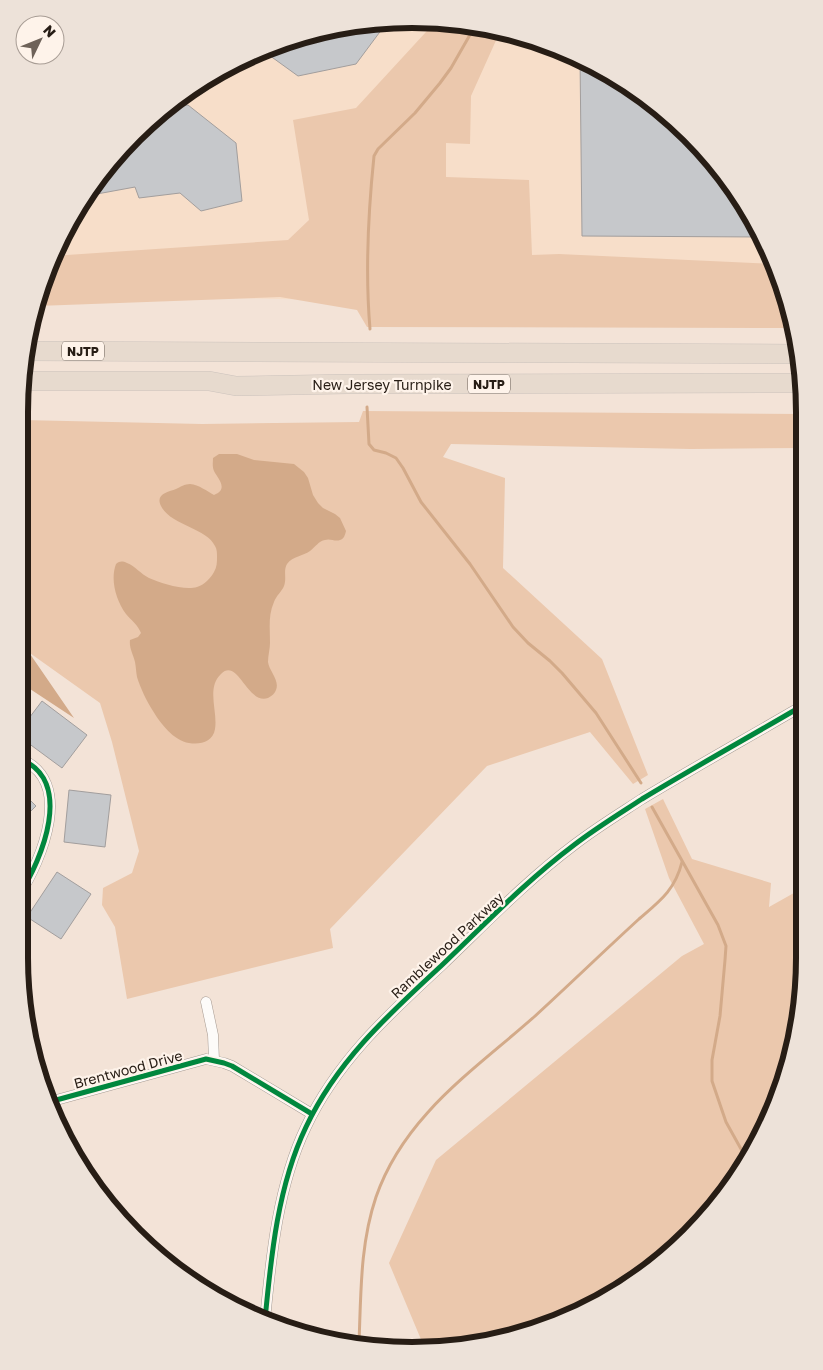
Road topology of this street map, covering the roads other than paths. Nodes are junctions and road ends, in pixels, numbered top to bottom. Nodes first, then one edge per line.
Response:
1 (35, 340) edge
2 (33, 351) edge
3 (141, 351) junction
4 (791, 354) edge
5 (29, 381) edge
6 (795, 383) edge
7 (236, 386) junction
8 (28, 393) edge
9 (795, 710) edge
10 (28, 762) edge
11 (28, 879) edge
12 (206, 1002) dead end
13 (214, 1060) junction
14 (55, 1100) edge
15 (312, 1114) junction
16 (266, 1313) edge

1 - 3 highway
2 - 3 highway, NJTP
3 - 4 highway, NJTP
5 - 7 highway, New Jersey Turnpike / NJTP
6 - 7 highway, New Jersey Turnpike / NJTP
7 - 8 highway
9 - 15 street, Ramblewood Parkway
10 - 11 street
12 - 13 street
13 - 14 street, Brentwood Drive
13 - 15 street
15 - 16 street, Ramblewood Parkway

